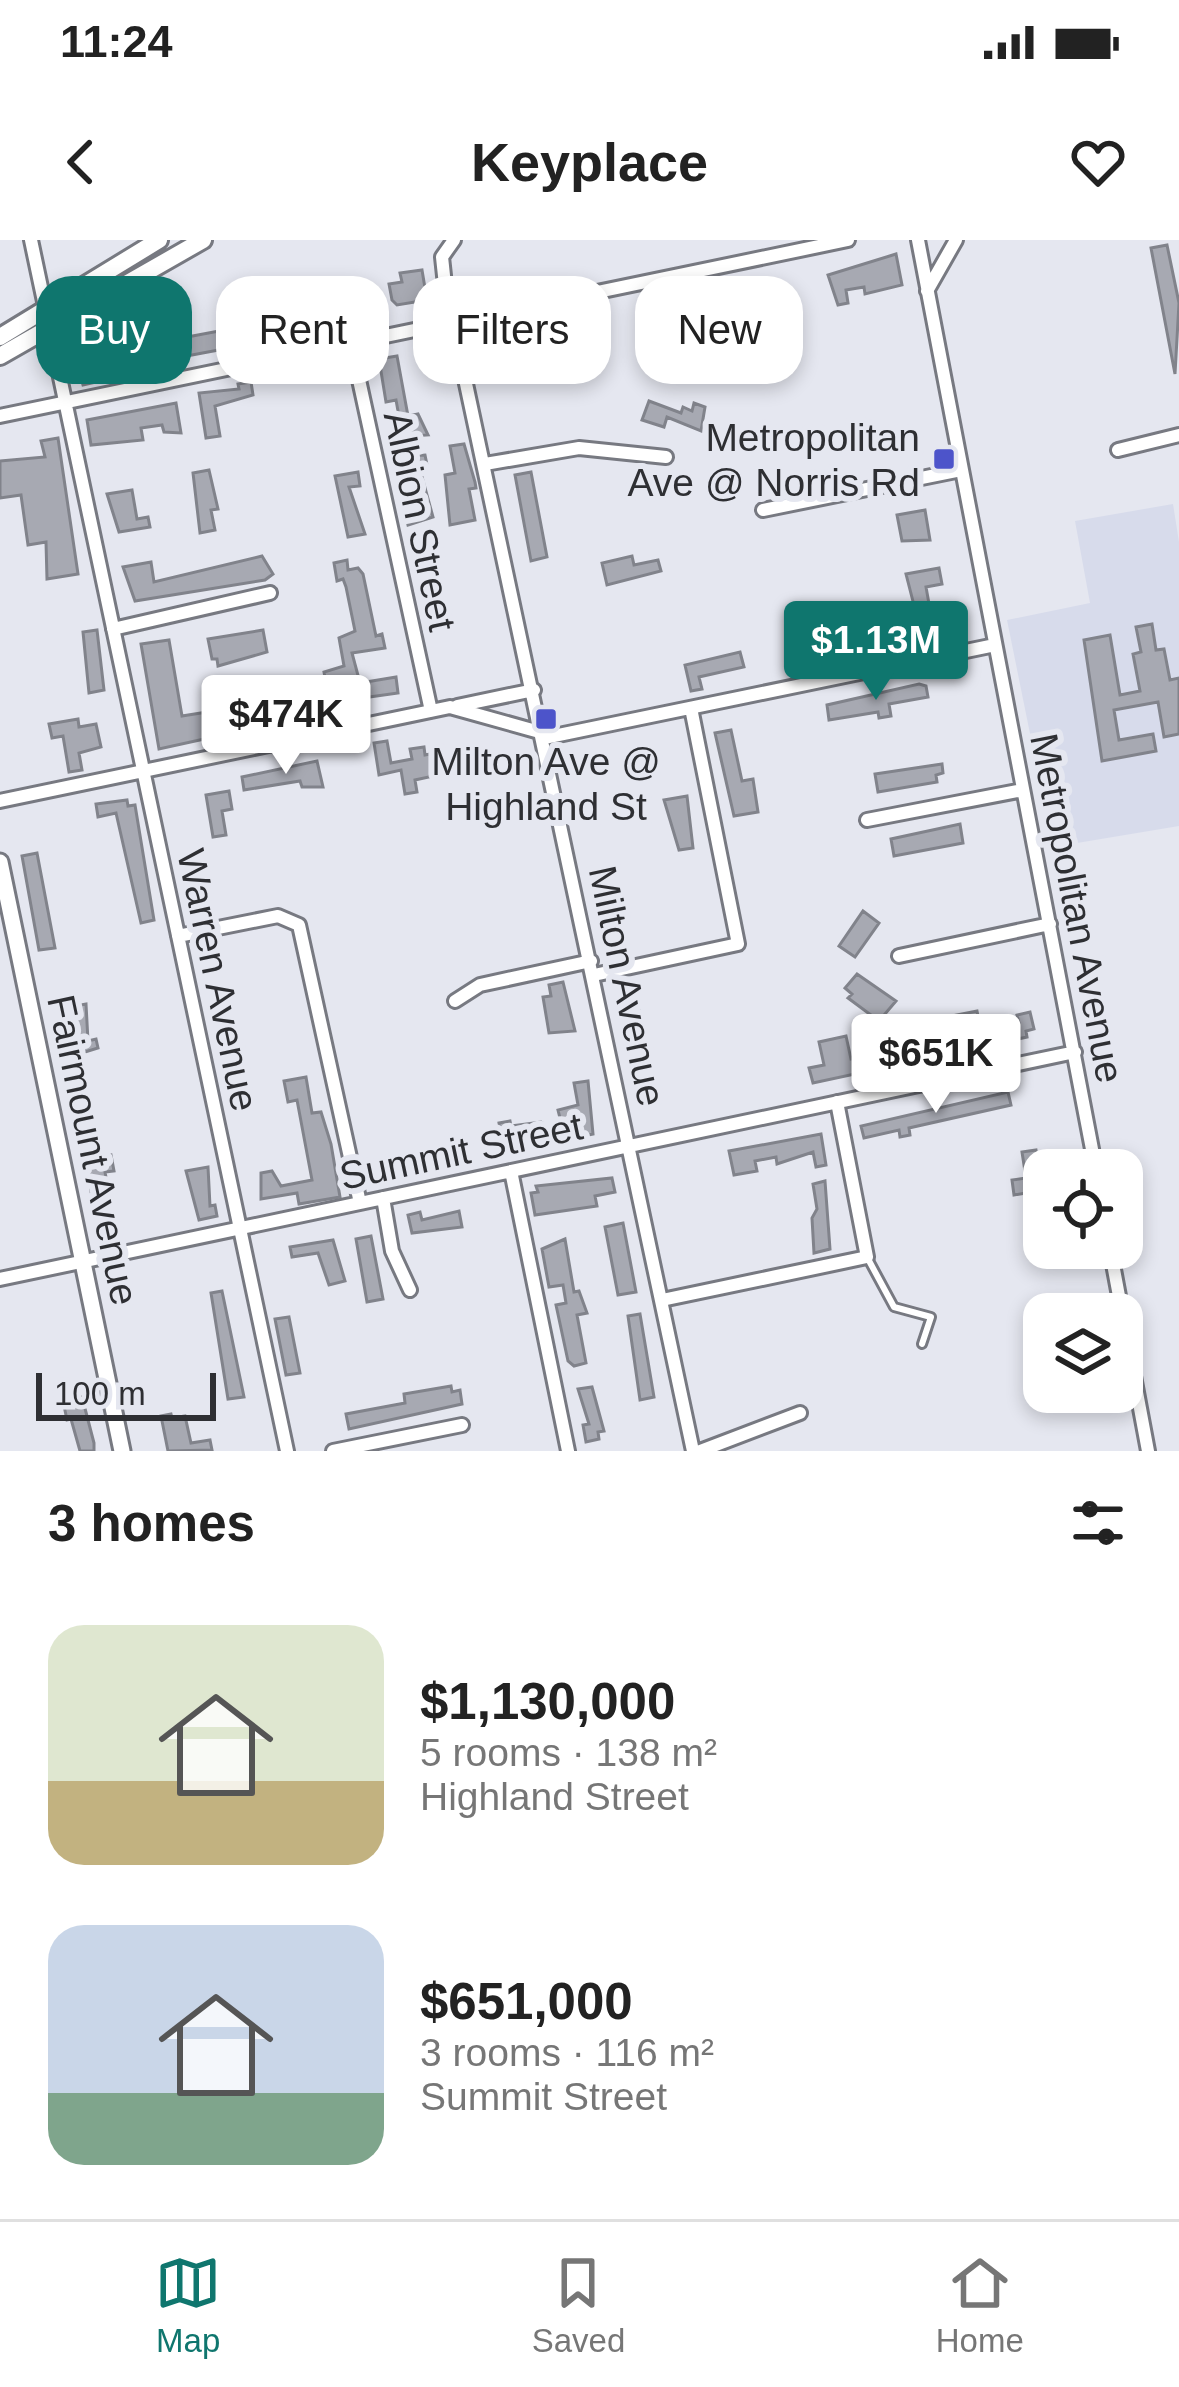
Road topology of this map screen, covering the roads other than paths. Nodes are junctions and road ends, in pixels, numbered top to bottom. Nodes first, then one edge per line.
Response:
1 (31, 240) edge
2 (159, 240) edge
3 (203, 240) edge
4 (454, 240) edge
5 (848, 240) edge
6 (919, 240) edge
7 (956, 240) edge
8 (39, 276) edge
9 (99, 276) edge
10 (140, 276) edge
11 (445, 276) edge
12 (611, 289) edge
13 (927, 292) junction
14 (36, 314) edge
15 (36, 335) edge
16 (0, 337) edge
17 (0, 356) edge
18 (216, 371) edge
19 (62, 384) edge
20 (360, 384) edge
21 (467, 384) edge
22 (66, 403) junction
23 (0, 416) edge
24 (1179, 435) edge
25 (1118, 450) dead end
26 (666, 457) dead end
27 (485, 464) junction
28 (962, 470) junction
29 (763, 510) dead end
30 (270, 593) dead end
31 (113, 629) junction
32 (995, 645) junction
33 (534, 690) junction
34 (450, 707) junction
35 (691, 708) junction
36 (431, 711) junction
37 (544, 735) junction
38 (143, 771) junction
39 (1024, 790) junction
40 (0, 801) edge
41 (867, 820) dead end
42 (0, 862) edge
43 (1050, 924) junction
44 (178, 936) junction
45 (899, 956) dead end
46 (592, 968) junction
47 (454, 1001) dead end
48 (1075, 1052) junction
49 (837, 1102) junction
50 (629, 1146) junction
51 (1092, 1149) edge
52 (511, 1171) junction
53 (382, 1198) junction
54 (360, 1203) junction
55 (240, 1228) junction
56 (867, 1257) junction
57 (83, 1262) junction
58 (1114, 1269) edge
59 (0, 1280) edge
60 (410, 1290) dead end
61 (662, 1300) junction
62 (922, 1344) dead end
63 (800, 1413) dead end
64 (462, 1425) dead end
65 (122, 1451) edge
66 (286, 1451) edge
67 (333, 1451) edge
68 (568, 1451) edge
69 (696, 1451) edge
70 (1148, 1451) edge

1 - 8 street, Warren Avenue
2 - 9 main road
3 - 10 main road
4 - 11 street, Milton Avenue
5 - 12 street
6 - 13 street, Metropolitan Avenue
7 - 13 street
13 - 28 street, Metropolitan Avenue
14 - 16 main road
15 - 17 main road
18 - 22 street
19 - 22 street, Warren Avenue
20 - 36 street, Albion Street
21 - 27 street, Milton Avenue
22 - 23 street
22 - 31 street, Warren Avenue
24 - 25 street
26 - 27 street
27 - 33 street, Milton Avenue
28 - 29 street
28 - 32 street, Metropolitan Avenue
30 - 31 street
31 - 38 street, Warren Avenue
32 - 35 street
32 - 39 street, Metropolitan Avenue
33 - 34 street
33 - 37 street, Milton Avenue
34 - 36 street
34 - 37 street
35 - 37 street
35 - 46 street
36 - 38 street
37 - 46 street, Milton Avenue
38 - 40 street
38 - 44 street, Warren Avenue
39 - 41 street
39 - 43 street, Metropolitan Avenue
42 - 57 street, Fairmount Avenue
43 - 45 street
43 - 48 street, Metropolitan Avenue
44 - 54 street
44 - 55 street, Warren Avenue
46 - 47 street
46 - 50 street, Milton Avenue
48 - 49 street, Summit Street
48 - 51 street, Metropolitan Avenue
49 - 50 street, Summit Street
49 - 56 street
50 - 52 street, Summit Street
50 - 61 street, Milton Avenue
52 - 53 street, Summit Street
52 - 68 street
53 - 54 street, Summit Street
53 - 60 street
54 - 55 street, Summit Street
55 - 57 street, Summit Street
55 - 66 street, Warren Avenue
56 - 61 street
56 - 62 lane
57 - 59 street, Summit Street
57 - 65 street, Fairmount Avenue
58 - 70 street
61 - 69 street, Milton Avenue
63 - 69 street
64 - 67 street

